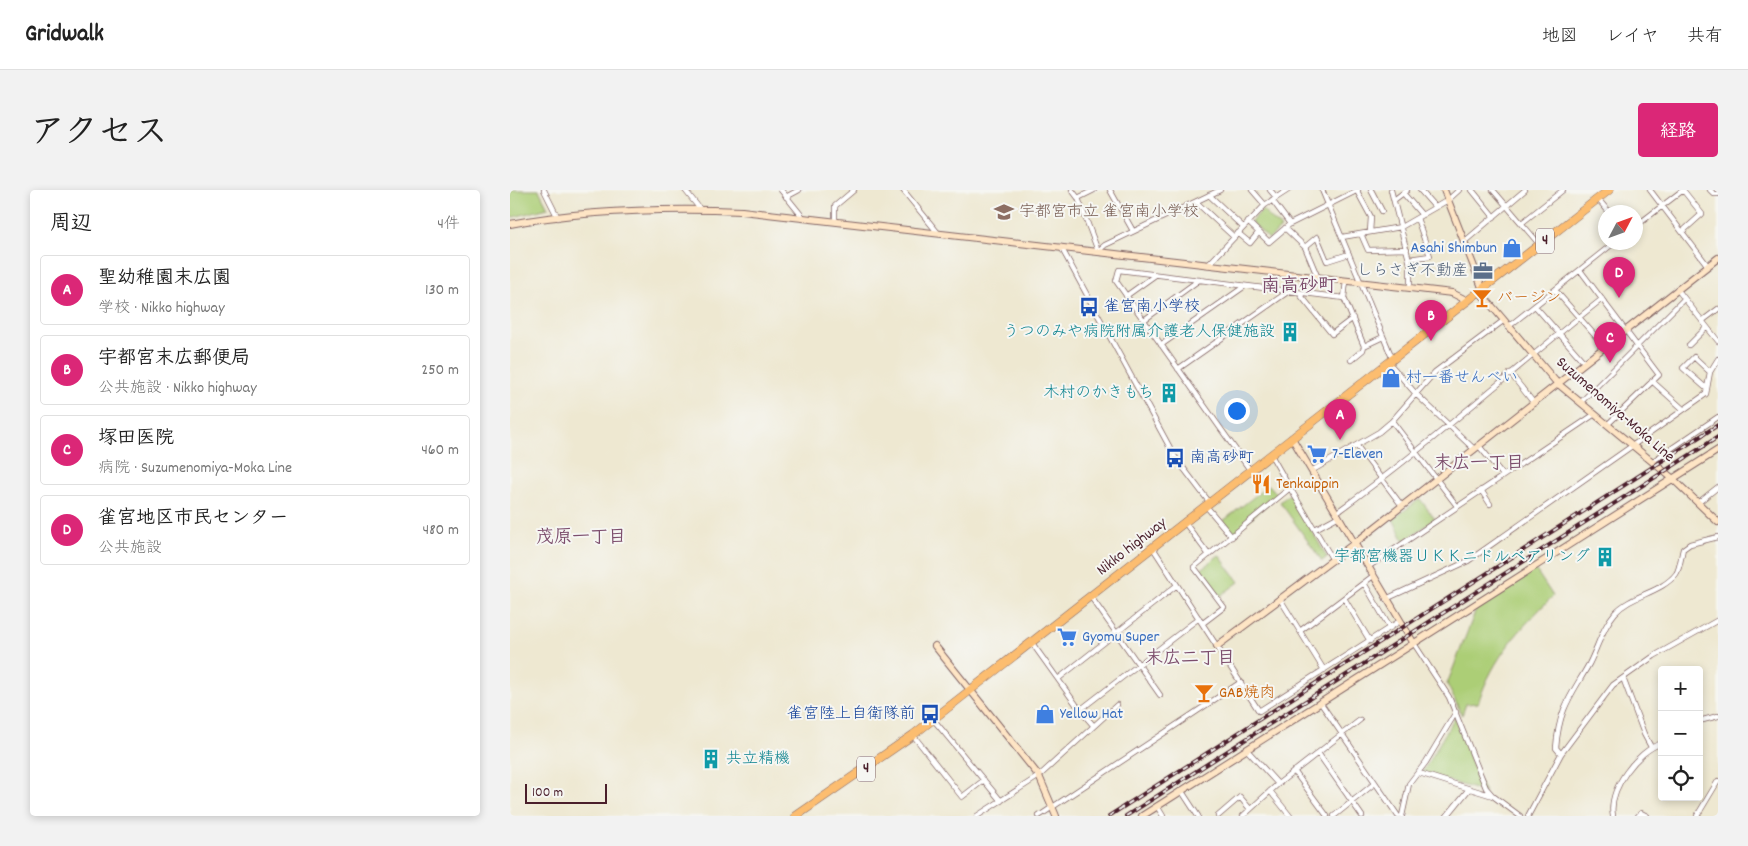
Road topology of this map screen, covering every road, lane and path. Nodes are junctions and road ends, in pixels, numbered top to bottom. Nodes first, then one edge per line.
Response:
1 (544, 190) edge
2 (685, 190) edge
3 (781, 190) edge
4 (798, 190) edge
5 (854, 190) edge
6 (903, 190) edge
7 (1072, 190) edge
8 (1094, 190) edge
9 (1110, 190) edge
10 (1220, 190) edge
11 (1252, 190) edge
12 (1270, 190) edge
13 (1288, 190) edge
14 (1322, 190) edge
15 (1358, 190) edge
16 (1371, 190) edge
17 (1391, 190) edge
18 (1420, 190) edge
19 (1444, 190) edge
20 (1459, 190) edge
21 (1472, 190) edge
22 (1493, 190) edge
23 (1525, 190) edge
24 (1563, 190) edge
25 (1609, 190) edge
26 (1650, 190) edge
27 (1710, 190) edge
28 (1405, 191) edge
29 (1718, 194) edge
30 (1209, 195) junction
31 (786, 197) junction
32 (1078, 198) junction
33 (1274, 199) junction
34 (1598, 199) junction
35 (1394, 200) junction
36 (1448, 200) junction
37 (1196, 202) junction
38 (1265, 205) junction
39 (1603, 205) edge
40 (1328, 206) junction
41 (1507, 206) junction
42 (1662, 206) junction
43 (1435, 207) junction
44 (700, 209) junction
45 (1382, 211) dead end
46 (802, 216) junction
47 (1420, 216) junction
48 (1494, 217) junction
49 (558, 218) junction
50 (835, 220) junction
51 (1643, 221) edge
52 (1248, 222) junction
53 (1523, 222) junction
54 (510, 224) edge
55 (1290, 224) junction
56 (1243, 227) junction
57 (1401, 227) junction
58 (1285, 228) junction
59 (1133, 231) junction
60 (1260, 232) junction
61 (1370, 232) junction
62 (1682, 232) junction
63 (938, 233) junction
64 (1361, 234) junction
65 (1236, 235) junction
66 (1342, 237) junction
67 (1464, 242) junction
68 (1540, 244) junction
69 (1061, 247) junction
70 (1305, 247) junction
71 (1407, 249) junction
72 (1098, 250) junction
73 (1605, 250) edge
74 (1349, 254) junction
75 (1409, 258) junction
76 (1718, 258) edge
77 (1208, 265) junction
78 (1708, 266) junction
79 (1580, 270) junction
80 (1154, 276) junction
81 (1318, 278) junction
82 (1199, 280) junction
83 (1346, 280) junction
84 (1361, 282) junction
85 (1245, 286) junction
86 (1410, 288) junction
87 (1677, 289) junction
88 (1555, 290) junction
89 (1289, 291) junction
90 (1481, 291) junction
91 (1298, 292) junction
92 (1126, 296) junction
93 (1344, 298) junction
94 (1602, 299) junction
95 (1684, 299) junction
96 (1468, 301) junction
97 (1535, 306) junction
98 (1718, 309) edge
99 (1579, 317) junction
100 (1353, 318) junction
101 (1144, 320) junction
102 (1503, 321) junction
103 (1702, 321) junction
104 (1508, 327) junction
105 (1707, 327) junction
106 (1626, 331) junction
107 (1559, 333) junction
108 (1383, 337) junction
109 (1718, 342) edge
110 (1689, 344) dead end
111 (1161, 345) junction
112 (1364, 346) junction
113 (1605, 346) junction
114 (1637, 346) junction
115 (1532, 354) junction
116 (1718, 359) edge
117 (1351, 360) dead end
118 (1391, 361) junction
119 (1584, 362) junction
120 (1178, 369) junction
121 (1710, 372) junction
122 (1510, 373) junction
123 (1652, 381) junction
124 (1557, 383) junction
125 (1707, 389) junction
126 (1416, 394) junction
127 (1533, 402) junction
128 (1581, 402) junction
129 (1684, 409) junction
130 (1595, 414) junction
131 (1718, 418) edge
132 (1392, 421) junction
133 (1608, 424) junction
134 (1449, 425) junction
135 (1292, 438) junction
136 (1632, 444) junction
137 (1357, 446) junction
138 (1477, 447) junction
139 (1718, 450) edge
140 (1416, 452) junction
141 (1271, 455) junction
142 (1654, 462) junction
143 (1250, 470) junction
144 (1313, 470) junction
145 (1503, 475) junction
146 (1672, 478) junction
147 (1436, 479) junction
148 (1382, 480) junction
149 (1718, 487) edge
150 (1290, 488) junction
151 (1481, 490) junction
152 (1699, 502) junction
153 (1208, 504) junction
154 (1490, 504) dead end
155 (1402, 506) junction
156 (1457, 506) junction
157 (1338, 514) junction
158 (1718, 522) edge
159 (1185, 523) junction
160 (1315, 529) junction
161 (1232, 537) junction
162 (1718, 537) edge
163 (1355, 543) junction
164 (1153, 548) junction
165 (1209, 555) junction
166 (1333, 560) junction
167 (1368, 567) junction
168 (1373, 576) junction
169 (1364, 583) junction
170 (1177, 585) junction
171 (1090, 597) junction
172 (1344, 598) junction
173 (1280, 599) junction
174 (1386, 599) junction
175 (1199, 618) junction
176 (1718, 620) edge
177 (1400, 621) junction
178 (1203, 624) junction
179 (1390, 628) junction
180 (1300, 631) junction
181 (1116, 632) junction
182 (1370, 642) junction
183 (1413, 642) junction
184 (1032, 643) junction
185 (935, 646) dead end
186 (1217, 646) junction
187 (1139, 665) junction
188 (1324, 670) junction
189 (1623, 678) junction
190 (1058, 679) junction
191 (1241, 682) junction
192 (970, 690) junction
193 (1160, 695) dead end
194 (1320, 702) junction
195 (1118, 705) dead end
196 (1080, 710) junction
197 (1456, 712) junction
198 (1718, 716) edge
199 (933, 719) junction
200 (1360, 720) dead end
201 (1703, 720) edge
202 (1093, 725) junction
203 (1342, 734) junction
204 (913, 736) junction
205 (1658, 744) edge
206 (1651, 746) junction
207 (1247, 750) junction
208 (1318, 753) junction
209 (1561, 754) junction
210 (1294, 771) junction
211 (1419, 773) junction
212 (1039, 776) junction
213 (984, 780) junction
214 (1718, 781) edge
215 (1375, 783) junction
216 (1278, 784) junction
217 (1469, 789) junction
218 (1182, 790) junction
219 (1270, 791) junction
220 (1492, 796) junction
221 (1001, 800) junction
222 (1352, 801) junction
223 (1157, 806) junction
224 (1052, 808) junction
225 (1249, 810) junction
226 (796, 816) edge
227 (977, 816) edge
228 (1039, 816) edge
229 (1056, 816) edge
230 (1142, 816) edge
231 (1163, 816) edge
232 (1198, 816) edge
233 (1218, 816) edge
234 (1243, 816) edge
235 (1252, 816) edge
236 (1290, 816) edge
237 (1327, 816) edge
238 (1334, 816) edge
239 (1362, 816) edge
240 (1398, 816) edge
241 (1402, 816) edge
242 (1446, 816) edge
243 (1520, 816) edge
244 (1528, 816) edge
245 (1613, 816) edge
246 (1638, 816) edge
247 (1647, 816) edge
248 (1697, 816) edge

1 - 49 street
2 - 44 street
3 - 31 street
4 - 31 street
5 - 50 street
6 - 63 street
7 - 32 street
8 - 32 street
9 - 59 street
10 - 30 street
11 - 38 street
12 - 33 street
13 - 33 street
14 - 40 street
15 - 40 street
15 - 61 street
16 - 45 street
17 - 35 street
18 - 43 street
19 - 36 street, Suzumenomiya-Moka Line
20 - 36 street
21 - 48 street
22 - 41 street
23 - 41 street
24 - 53 street
25 - 34 highway, 4
26 - 42 street
27 - 29 street
28 - 35 street
28 - 47 street
30 - 37 street
30 - 56 street
31 - 46 street
32 - 72 street
33 - 38 street
33 - 55 street
34 - 39 street
34 - 68 highway, 4
35 - 57 street
36 - 43 street
36 - 67 street, Suzumenomiya-Moka Line
37 - 59 street
37 - 65 street
38 - 52 street
40 - 55 street
40 - 66 street
41 - 48 street
41 - 53 street
42 - 51 street
42 - 62 street
42 - 62 street
43 - 47 street
44 - 46 street
44 - 49 street
46 - 50 street
47 - 57 street
47 - 75 street
48 - 67 street
49 - 54 street
50 - 63 street
52 - 56 street
52 - 60 street
53 - 68 street
55 - 58 street
56 - 65 street
57 - 61 street
57 - 71 street
58 - 60 street
58 - 70 street
59 - 72 street
60 - 65 street
61 - 64 street
62 - 78 street
63 - 69 street
64 - 66 street
64 - 71 street
65 - 77 street
66 - 74 street
67 - 90 street, Suzumenomiya-Moka Line
68 - 90 highway, 4
69 - 72 street
69 - 153 street
70 - 74 street
70 - 81 street
71 - 75 street
72 - 77 street
73 - 79 street
74 - 84 street
75 - 86 street
76 - 78 street
77 - 81 street
78 - 87 street
79 - 88 street
79 - 94 street
80 - 82 street
80 - 92 street
80 - 92 street
81 - 83 street
82 - 85 street
82 - 101 street
83 - 84 street
83 - 93 street
84 - 86 street
84 - 108 street
85 - 89 street
85 - 111 street
86 - 96 street
87 - 95 street
87 - 106 street
88 - 97 street
88 - 99 street
89 - 91 street
89 - 120 street
90 - 96 highway, Nikko highway / 4
90 - 102 street, Suzumenomiya-Moka Line
91 - 93 street
91 - 100 street
92 - 101 street
93 - 100 street
94 - 99 street
94 - 106 street
95 - 103 street
95 - 114 street
96 - 118 highway, Nikko highway / 4
97 - 104 street
97 - 107 street
98 - 103 street
99 - 107 street
99 - 113 street
100 - 112 street
101 - 111 street
102 - 104 street, Suzumenomiya-Moka Line
102 - 126 street
103 - 105 street
104 - 115 street, Suzumenomiya-Moka Line
105 - 109 street
105 - 110 street
106 - 113 street
106 - 114 street
107 - 115 street
107 - 119 street
108 - 112 street
108 - 118 street
111 - 120 street
112 - 117 street
113 - 119 street
114 - 123 street
114 - 128 street
115 - 122 street
115 - 124 street, Suzumenomiya-Moka Line
116 - 121 street
118 - 126 street
118 - 135 highway, Nikko highway / 4
119 - 124 street
120 - 143 street
121 - 125 street
121 - 125 street
122 - 127 street
122 - 134 street
123 - 129 street
123 - 133 street
124 - 127 street
124 - 128 street, Suzumenomiya-Moka Line
125 - 129 street
126 - 132 street
126 - 134 street
127 - 138 street
128 - 130 street, Suzumenomiya-Moka Line
129 - 136 street
130 - 133 street, Suzumenomiya-Moka Line
130 - 145 street
131 - 142 street
132 - 137 street
132 - 140 street
133 - 136 street, Suzumenomiya-Moka Line
134 - 138 street
134 - 140 street
135 - 141 highway, Nikko highway / 4
135 - 144 street
136 - 142 street, Suzumenomiya-Moka Line
136 - 174 street
137 - 144 street
137 - 148 street
138 - 145 street
138 - 147 street
139 - 146 street
140 - 147 street
140 - 148 street
141 - 143 highway, Nikko highway / 4
141 - 150 street
142 - 146 street, Suzumenomiya-Moka Line
143 - 153 highway, Nikko highway / 4
144 - 157 street
145 - 151 street
146 - 152 street, Suzumenomiya-Moka Line
146 - 183 street
147 - 155 street
147 - 156 street
148 - 155 street
148 - 157 street
149 - 152 street
150 - 160 street
150 - 161 street
151 - 154 street
151 - 156 street
152 - 158 street, Suzumenomiya-Moka Line
153 - 159 highway, Nikko highway / 4
153 - 161 street
155 - 163 street
156 - 167 street
157 - 160 street
157 - 163 street
159 - 164 highway, Nikko highway / 4
159 - 165 street
160 - 166 street
161 - 165 street
162 - 209 street
163 - 166 street
163 - 167 street
164 - 170 street
164 - 171 highway, Nikko highway / 4
165 - 178 street
166 - 173 street
167 - 168 street
168 - 169 street
168 - 174 street
169 - 172 street
169 - 179 street
170 - 175 street
170 - 181 street
171 - 181 street
171 - 184 highway, Nikko highway / 4
172 - 180 street
172 - 182 street
173 - 180 street
173 - 186 street
174 - 177 street
175 - 178 street
175 - 187 street
176 - 189 street
177 - 179 street
177 - 183 street
178 - 186 street
179 - 182 street
180 - 188 street
181 - 187 street
181 - 190 street
182 - 188 street
183 - 194 street
183 - 197 street
184 - 190 street
184 - 192 highway, Nikko highway / 4
185 - 192 street
186 - 191 street
187 - 193 street
187 - 196 street
188 - 191 street
189 - 206 street
189 - 209 street
190 - 196 street
191 - 224 street
192 - 199 highway, Nikko highway / 4
192 - 212 street
194 - 203 street
194 - 207 street
195 - 202 street
196 - 202 street
197 - 211 street
197 - 220 street
198 - 201 street
199 - 204 highway, Nikko highway / 4
199 - 213 street
200 - 203 street
202 - 212 street
203 - 208 street
203 - 215 street
204 - 213 street
204 - 226 highway, Nikko highway / 4
205 - 206 street
206 - 245 street
207 - 216 street
207 - 218 street
208 - 210 street
208 - 222 street
209 - 244 street
210 - 216 street
210 - 237 street
211 - 217 street
211 - 241 street
212 - 221 street
212 - 224 street
213 - 221 street
214 - 248 street
215 - 222 street
215 - 240 street
216 - 219 street
217 - 220 street
217 - 242 street
218 - 223 street
218 - 232 street
219 - 225 street
219 - 236 street
220 - 243 street
221 - 227 street
222 - 238 street
222 - 239 street
223 - 230 street
223 - 231 street
224 - 228 street
224 - 229 street
225 - 233 street
225 - 234 street
225 - 235 street
246 - 247 street

